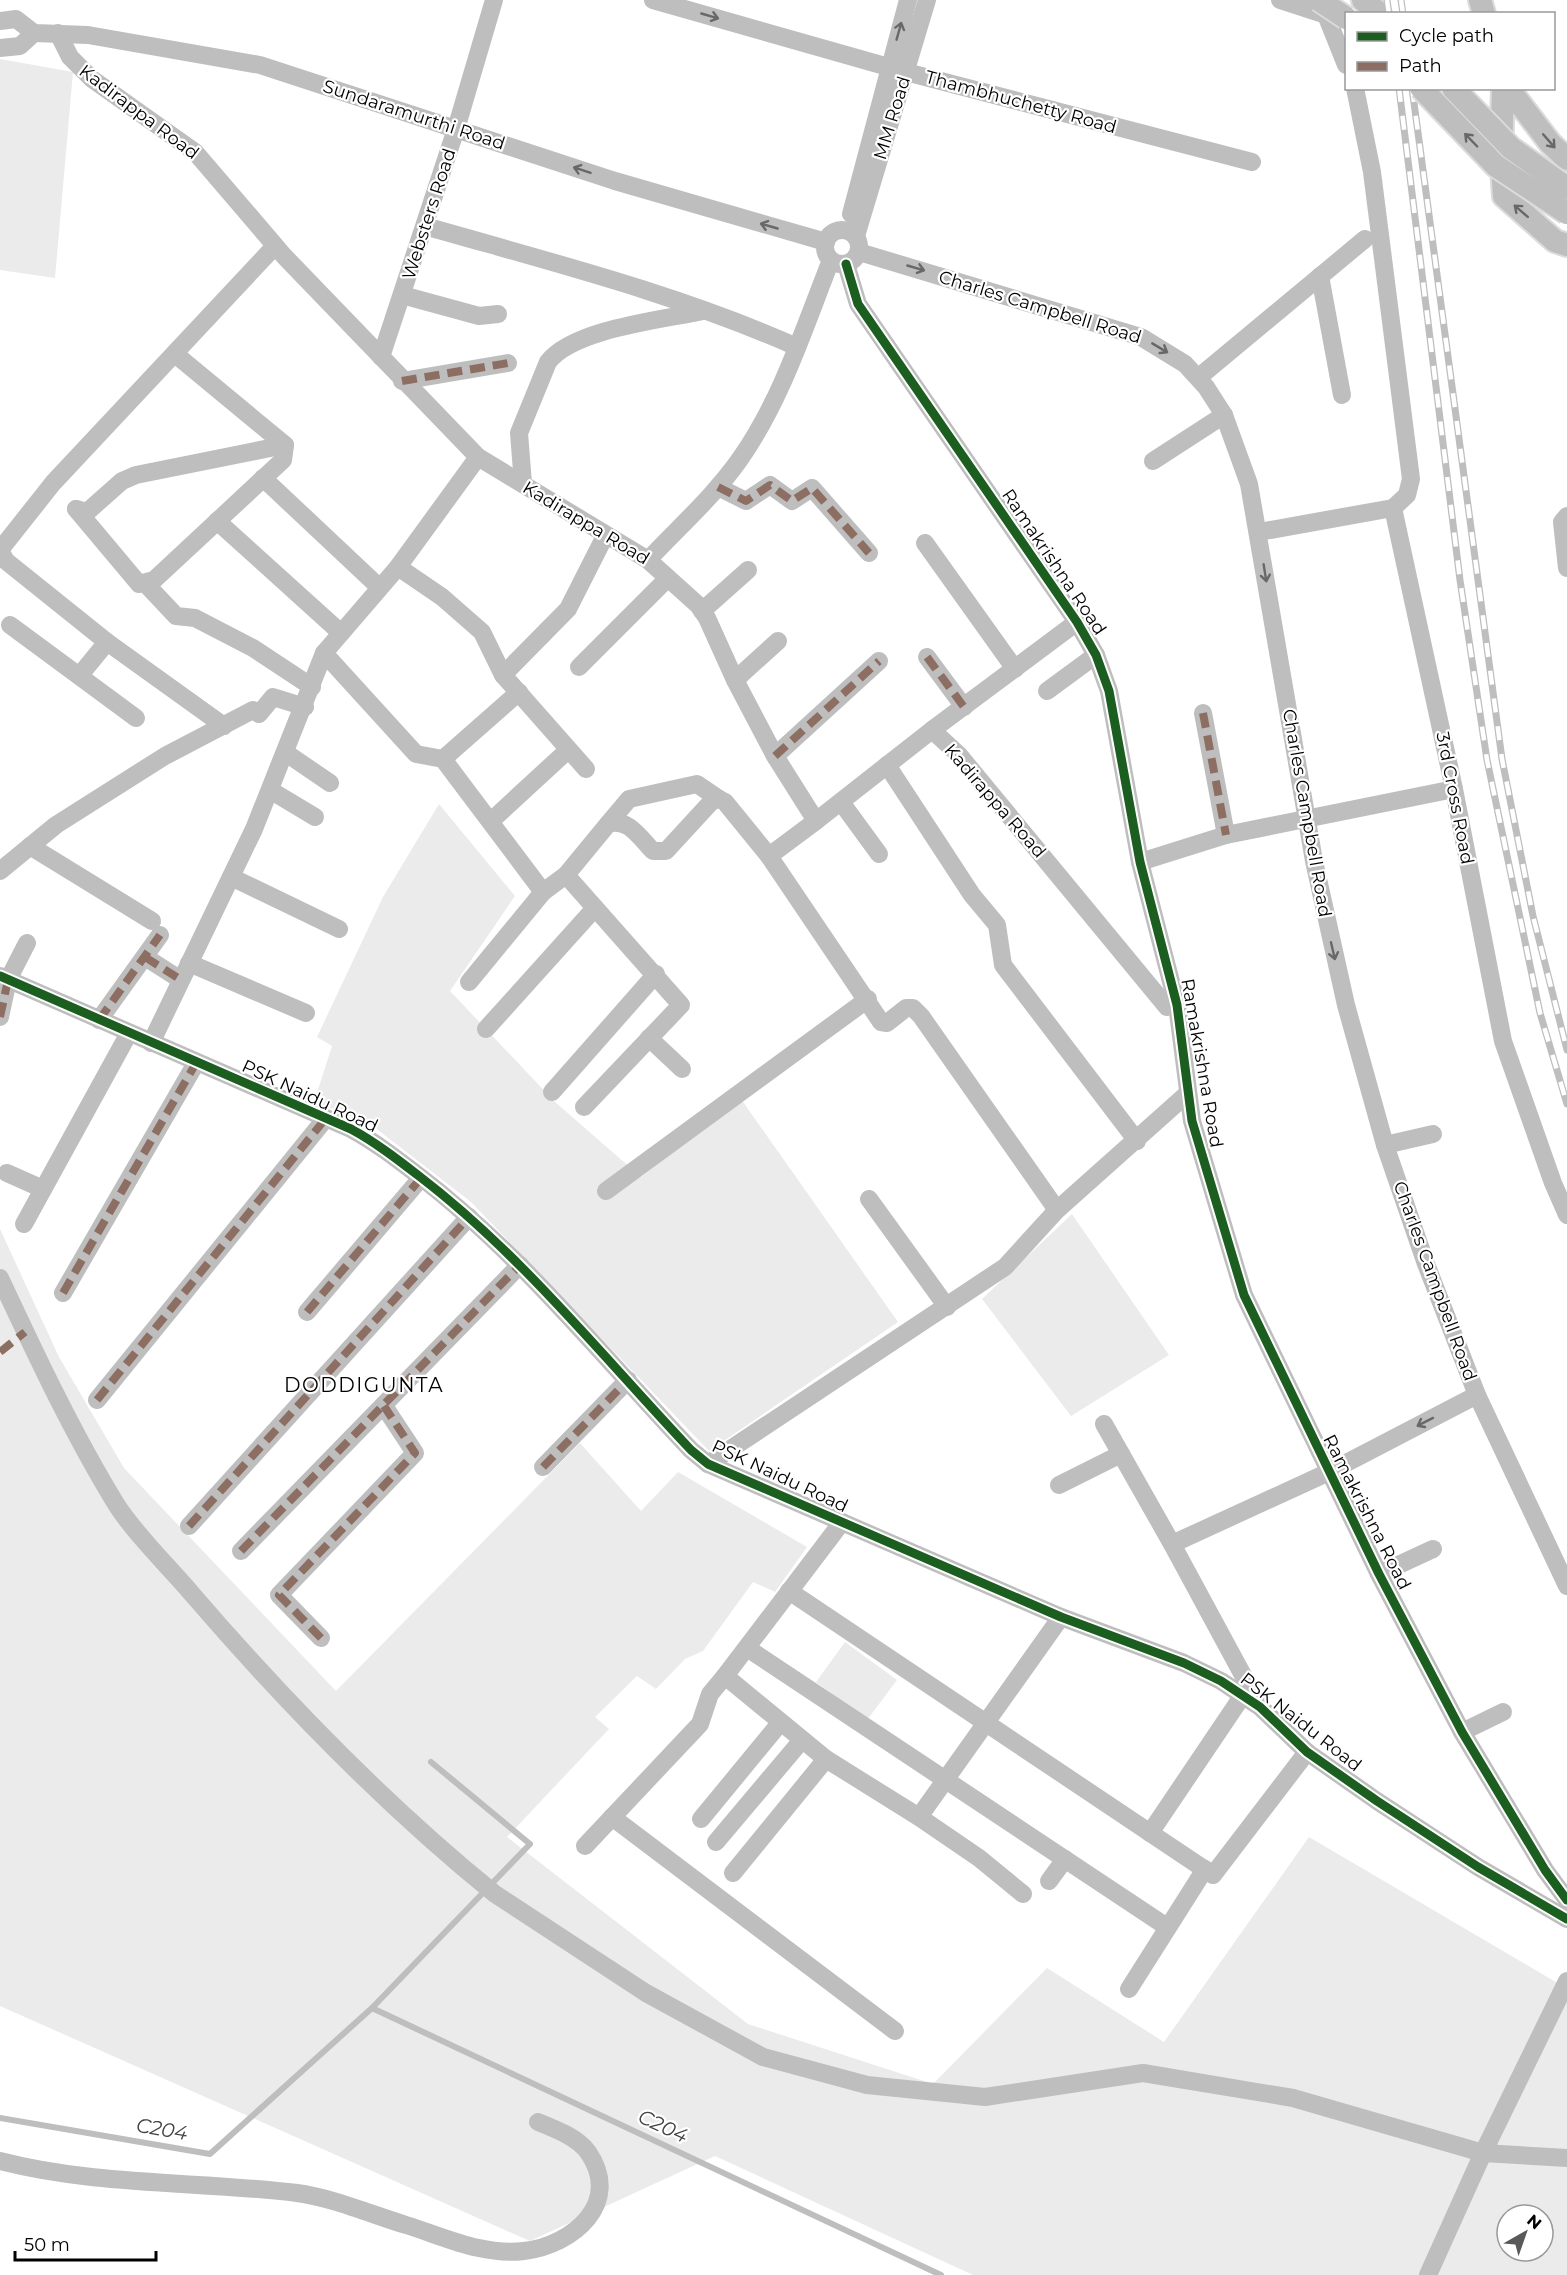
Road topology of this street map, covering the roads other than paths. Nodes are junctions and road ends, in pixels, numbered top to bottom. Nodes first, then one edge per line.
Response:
1 (494, 0) edge
2 (653, 0) edge
3 (908, 0) edge
4 (927, 0) edge
5 (1280, 0) edge
6 (1363, 0) edge
7 (1331, 8) edge
8 (1378, 12) edge
9 (0, 21) edge
10 (34, 33) junction
11 (58, 33) junction
12 (0, 48) edge
13 (1345, 58) edge
14 (898, 70) junction
15 (1355, 90) edge
16 (1423, 90) edge
17 (1455, 90) edge
18 (1503, 90) edge
19 (1510, 90) edge
20 (456, 129) junction
21 (1567, 159) edge
22 (1252, 162) dead end
23 (1567, 188) edge
24 (1567, 213) edge
25 (425, 226) junction
26 (854, 239) junction
27 (1365, 239) dead end
28 (825, 242) junction
29 (1567, 245) edge
30 (275, 246) junction
31 (838, 262) junction
32 (1320, 276) junction
33 (402, 295) junction
34 (703, 311) junction
35 (498, 314) dead end
36 (797, 347) junction
37 (175, 354) junction
38 (381, 357) junction
39 (508, 363) dead end
40 (1199, 377) junction
41 (402, 381) junction
42 (1342, 394) dead end
43 (1224, 415) junction
44 (285, 445) junction
45 (478, 457) junction
46 (1153, 461) dead end
47 (263, 478) junction
48 (523, 484) junction
49 (718, 487) junction
50 (1394, 508) junction
51 (1567, 516) edge
52 (217, 521) junction
53 (1259, 532) junction
54 (605, 536) junction
55 (925, 543) dead end
56 (0, 550) edge
57 (869, 553) dead end
58 (648, 560) junction
59 (398, 567) junction
60 (1567, 568) edge
61 (748, 570) dead end
62 (668, 578) junction
63 (145, 583) junction
64 (379, 587) junction
65 (702, 610) junction
66 (1077, 622) junction
67 (10, 625) dead end
68 (341, 633) junction
69 (778, 641) dead end
70 (107, 642) junction
71 (324, 653) junction
72 (1096, 655) junction
73 (927, 657) dead end
74 (879, 661) dead end
75 (579, 668) dead end
76 (1014, 669) junction
77 (80, 675) junction
78 (503, 675) junction
79 (735, 680) junction
80 (312, 687) junction
81 (1047, 691) dead end
82 (519, 692) junction
83 (305, 707) junction
84 (964, 707) junction
85 (1203, 713) dead end
86 (136, 718) dead end
87 (224, 726) junction
88 (932, 730) junction
89 (568, 750) junction
90 (286, 753) junction
91 (775, 756) junction
92 (443, 759) junction
93 (887, 765) junction
94 (586, 769) dead end
95 (330, 783) dead end
96 (1454, 789) junction
97 (270, 790) junction
98 (719, 799) junction
99 (841, 802) junction
100 (315, 817) dead end
101 (491, 821) junction
102 (816, 821) junction
103 (1306, 821) junction
104 (608, 824) junction
105 (1226, 836) junction
106 (30, 846) junction
107 (879, 854) dead end
108 (769, 856) junction
109 (1140, 862) junction
110 (0, 871) edge
111 (566, 875) junction
112 (231, 877) junction
113 (543, 892) junction
114 (595, 908) junction
115 (339, 930) dead end
116 (27, 943) dead end
117 (145, 957) junction
118 (189, 963) junction
119 (656, 974) junction
120 (4, 978) edge
121 (181, 980) junction
122 (469, 982) dead end
123 (868, 999) junction
124 (1177, 1005) junction
125 (306, 1013) dead end
126 (0, 1017) edge
127 (99, 1020) junction
128 (486, 1029) dead end
129 (129, 1033) junction
130 (649, 1038) junction
131 (151, 1043) junction
132 (195, 1063) junction
133 (682, 1069) dead end
134 (552, 1092) dead end
135 (1187, 1094) junction
136 (584, 1107) dead end
137 (326, 1118) junction
138 (1433, 1134) dead end
139 (1137, 1141) junction
140 (1385, 1145) junction
141 (7, 1173) dead end
142 (421, 1178) junction
143 (43, 1189) junction
144 (606, 1191) dead end
145 (869, 1199) dead end
146 (1056, 1210) junction
147 (1567, 1215) edge
148 (469, 1217) junction
149 (24, 1224) dead end
150 (520, 1265) junction
151 (0, 1278) edge
152 (63, 1293) dead end
153 (947, 1307) junction
154 (307, 1312) dead end
155 (628, 1380) junction
156 (1477, 1395) junction
157 (97, 1400) dead end
158 (384, 1406) junction
159 (1104, 1424) dead end
160 (1121, 1454) junction
161 (708, 1464) junction
162 (543, 1467) dead end
163 (1329, 1472) junction
164 (1059, 1485) dead end
165 (842, 1522) junction
166 (189, 1526) dead end
167 (1172, 1544) junction
168 (1433, 1548) dead end
169 (241, 1551) dead end
170 (1380, 1574) junction
171 (1567, 1586) edge
172 (789, 1591) junction
173 (1061, 1617) junction
174 (321, 1638) dead end
175 (747, 1648) junction
176 (725, 1676) junction
177 (1243, 1695) junction
178 (1260, 1707) junction
179 (1503, 1712) dead end
180 (780, 1724) junction
181 (985, 1724) junction
182 (1462, 1732) junction
183 (802, 1740) junction
184 (1306, 1752) junction
185 (826, 1759) junction
186 (944, 1781) junction
187 (612, 1817) junction
188 (919, 1817) junction
189 (701, 1819) dead end
190 (1150, 1833) junction
191 (717, 1842) dead end
192 (585, 1846) dead end
193 (1065, 1859) junction
194 (1205, 1869) junction
195 (733, 1873) dead end
196 (1049, 1881) dead end
197 (1023, 1894) dead end
198 (1567, 1900) edge
199 (1567, 1919) edge
200 (1167, 1927) junction
201 (1567, 1981) edge
202 (1129, 1989) dead end
203 (895, 2031) dead end
204 (538, 2122) dead end
205 (1483, 2153) junction
206 (1567, 2158) edge
207 (0, 2161) edge
208 (1428, 2275) edge

1 - 20 street, Websters Road
2 -> 14 street, Thambhuchetty Road
14 -> 3 street, MM Road
4 - 14 street, MM Road
5 - 7 street
6 - 8 main road
7 - 13 street
9 - 10 street, Sundaramurthi Road
10 - 11 street, Sundaramurthi Road
10 - 12 street
11 - 20 street, Sundaramurthi Road
11 - 30 street, Kadirappa Road
14 - 22 street, Thambhuchetty Road
14 - 26 street, MM Road
15 - 50 street
24 -> 16 main road, bridge
17 - 23 main road, bridge
29 -> 18 main road
19 -> 21 main road
20 - 25 street, Websters Road
28 -> 20 street, Sundaramurthi Road
25 - 33 street, Websters Road
25 - 34 street
26 - 28 street
26 - 31 street
26 -> 40 street, Charles Campbell Road
27 - 32 street
28 - 31 street
30 - 37 street
30 - 38 street, Kadirappa Road
31 - 36 street
31 - 66 street, Ramakrishna Road
32 - 40 street
32 - 42 street
33 - 35 street
33 - 38 street, Websters Road
34 - 36 street
34 - 48 street
36 - 49 street
37 - 44 street
37 - 56 street
38 - 41 street, Kadirappa Road
39 - 41 street
40 - 43 street, Charles Campbell Road
41 - 45 street, Kadirappa Road
43 - 46 street
43 - 53 street, Charles Campbell Road
44 - 47 street
44 - 63 street
45 - 48 street, Kadirappa Road
45 - 59 street
47 - 52 street
47 - 64 street
48 - 54 street, Kadirappa Road
49 - 57 street
49 - 58 street
50 - 53 street
50 - 96 street, 3rd Cross Road
51 - 60 street
52 - 63 street
52 - 68 street
53 -> 103 street, Charles Campbell Road
54 - 58 street, Kadirappa Road
54 - 78 street
55 - 76 street
56 - 70 street
58 - 62 street, Kadirappa Road
59 - 64 street
59 - 78 street
61 - 65 street
62 - 65 street, Kadirappa Road
62 - 75 street
63 - 80 street
64 - 68 street
65 - 79 street, Kadirappa Road
66 - 72 street, Ramakrishna Road
66 - 76 street
67 - 77 street
68 - 71 street
69 - 79 street
70 - 77 street
70 - 87 street
71 - 80 street
71 - 92 street
72 - 81 street
72 - 109 street, Ramakrishna Road
73 - 84 street
74 - 91 street
76 - 84 street
77 - 86 street
78 - 82 street
79 - 91 street, Kadirappa Road
80 - 83 street
82 - 89 street
82 - 92 street
83 - 87 street
83 - 90 street
84 - 88 street
85 - 105 street
87 - 106 street
88 - 93 street, Kadirappa Road
88 - 124 street, Kadirappa Road
89 - 94 street
89 - 101 street
90 - 95 street
90 - 97 street
91 - 102 street, Kadirappa Road
92 - 101 street
93 - 99 street, Kadirappa Road
93 - 139 street
96 - 103 street
96 - 147 street, 3rd Cross Road
97 - 100 street
97 - 112 street
98 - 104 street
98 - 104 street
98 - 108 street
99 - 102 street, Kadirappa Road
99 - 107 street
101 - 113 street
102 - 108 street
103 - 105 street
103 -> 140 street, Charles Campbell Road
104 - 111 street
105 - 109 street
106 - 110 street
106 - 117 street
108 - 123 street
109 - 124 street, Ramakrishna Road
111 - 113 street
111 - 114 street
112 - 115 street
112 - 118 street
113 - 122 street
114 - 119 street
114 - 128 street
116 - 120 street
117 - 121 street
117 - 127 street
118 - 121 street
118 - 125 street
119 - 130 street
119 - 134 street
120 - 126 street
120 - 127 street, PSK Naidu Road
121 - 131 street
123 - 144 street
123 - 146 street
124 - 135 street, Ramakrishna Road
127 - 129 street, PSK Naidu Road
129 - 131 street, PSK Naidu Road
129 - 143 street
130 - 133 street
130 - 136 street
131 - 132 street, PSK Naidu Road
132 - 137 street, PSK Naidu Road
132 - 152 street
135 - 139 street
135 - 163 street, Ramakrishna Road
137 - 142 street, PSK Naidu Road
137 - 157 street
138 - 140 street
139 - 146 street
140 - 156 street, Charles Campbell Road
141 - 143 street
142 - 148 street, PSK Naidu Road
142 - 154 street
143 - 149 street
145 - 153 street
146 - 153 street
148 - 150 street, PSK Naidu Road
148 - 166 street
150 - 155 street, PSK Naidu Road
150 - 158 street
151 - 205 street
153 - 161 street
155 - 161 street, PSK Naidu Road
155 - 162 street
156 -> 163 street
156 - 171 street, Charles Campbell Road
158 - 169 street
158 - 174 street
159 - 160 street
160 - 164 street
160 - 167 street
161 - 165 street, PSK Naidu Road
163 - 167 street
163 - 170 street, Ramakrishna Road
165 - 172 street
165 - 173 street, PSK Naidu Road
167 - 178 street
168 - 170 street
170 - 182 street, Ramakrishna Road
172 - 175 street
172 - 181 street
173 - 177 street, PSK Naidu Road
173 - 181 street
175 - 176 street
175 - 186 street
176 - 180 street
176 - 187 street
177 - 178 street, PSK Naidu Road
177 - 190 street
178 - 184 street, PSK Naidu Road
179 - 182 street
180 - 183 street
180 - 189 street
181 - 186 street
181 - 190 street
182 - 198 street, Ramakrishna Road
183 - 185 street
183 - 191 street
184 - 194 street
184 - 199 street, PSK Naidu Road
185 - 188 street
185 - 195 street
186 - 188 street
186 - 193 street
187 - 192 street
187 - 203 street
188 - 197 street
190 - 194 street
193 - 196 street
193 - 200 street
194 - 200 street
200 - 202 street
201 - 205 street
204 - 207 street
205 - 206 street
205 - 208 street

